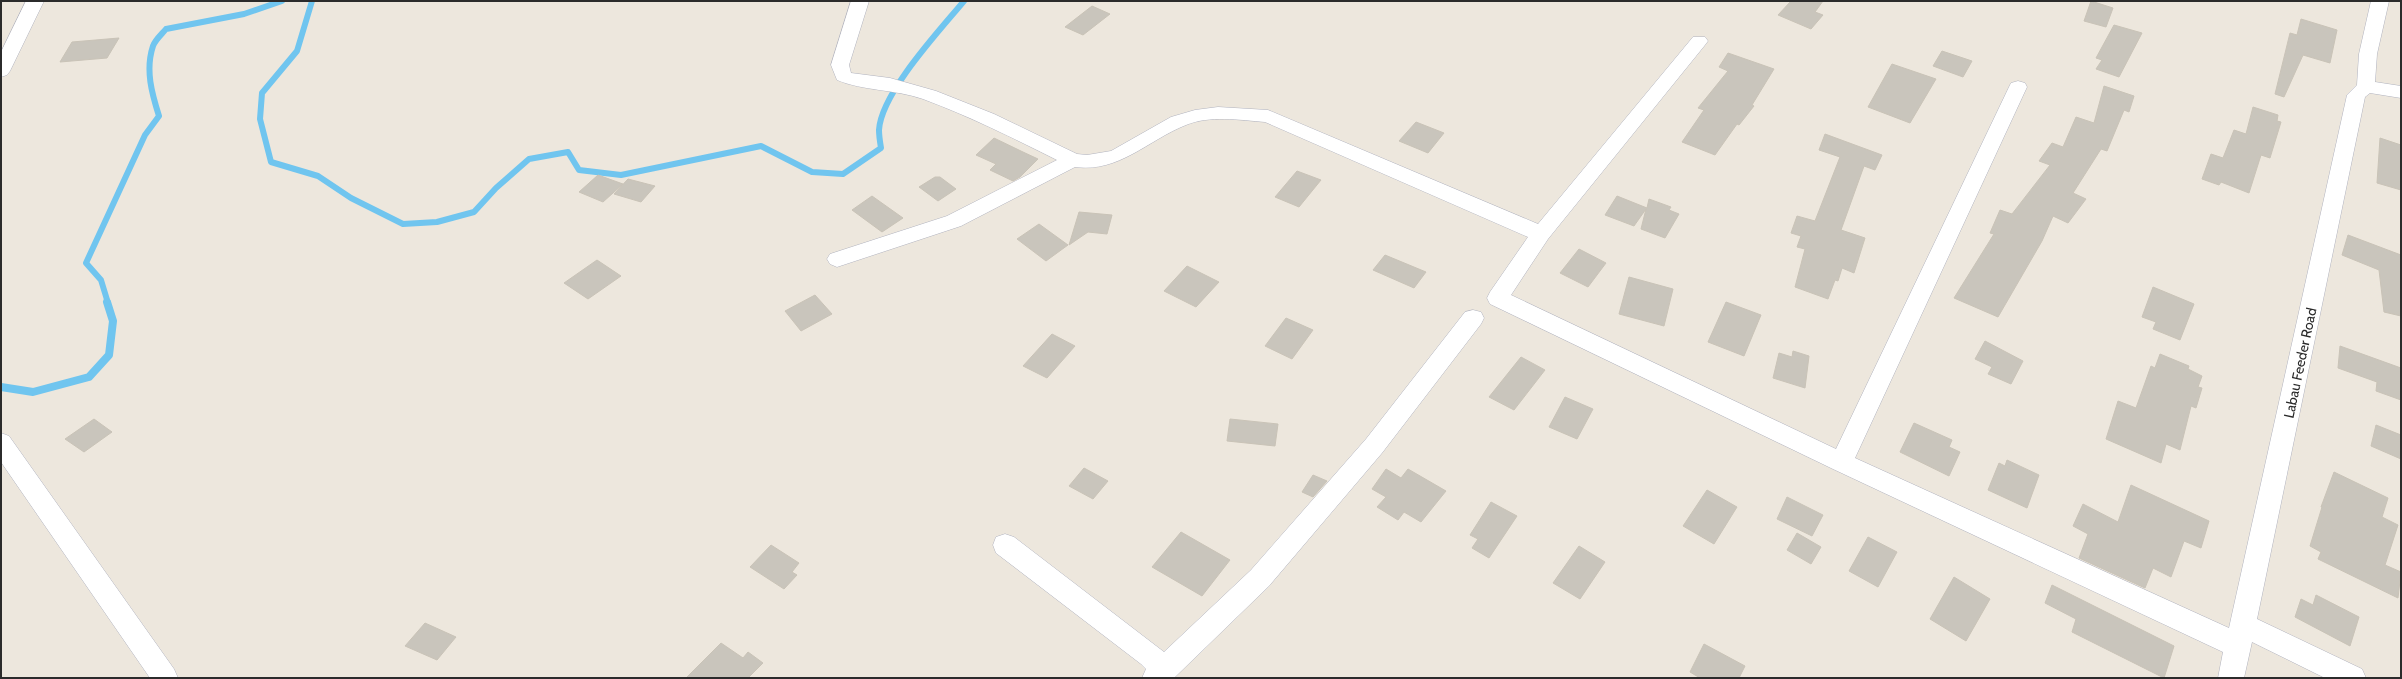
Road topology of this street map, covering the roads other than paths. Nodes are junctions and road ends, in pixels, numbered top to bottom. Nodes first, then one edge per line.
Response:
1 (35, 1) edge
2 (860, 1) edge
3 (2380, 1) edge
4 (1700, 41) dead end
5 (1, 72) edge
6 (2366, 87) junction
7 (2018, 88) dead end
8 (2401, 92) edge
9 (1073, 160) junction
10 (1541, 234) junction
11 (837, 259) dead end
12 (1473, 318) dead end
13 (1, 443) edge
14 (1841, 462) junction
15 (1005, 545) dead end
16 (2242, 636) junction
17 (1159, 674) edge
18 (165, 678) edge
19 (2231, 678) edge
20 (2353, 678) edge

1 - 5 street
2 - 9 street
3 - 6 street
4 - 10 street
6 - 8 street
6 - 16 street, Labau Feeder Road
7 - 14 street
9 - 10 street
9 - 11 street
10 - 14 street
12 - 17 street
13 - 18 street
14 - 16 street
15 - 17 street
16 - 19 street, Labau Feeder Road
16 - 20 street

